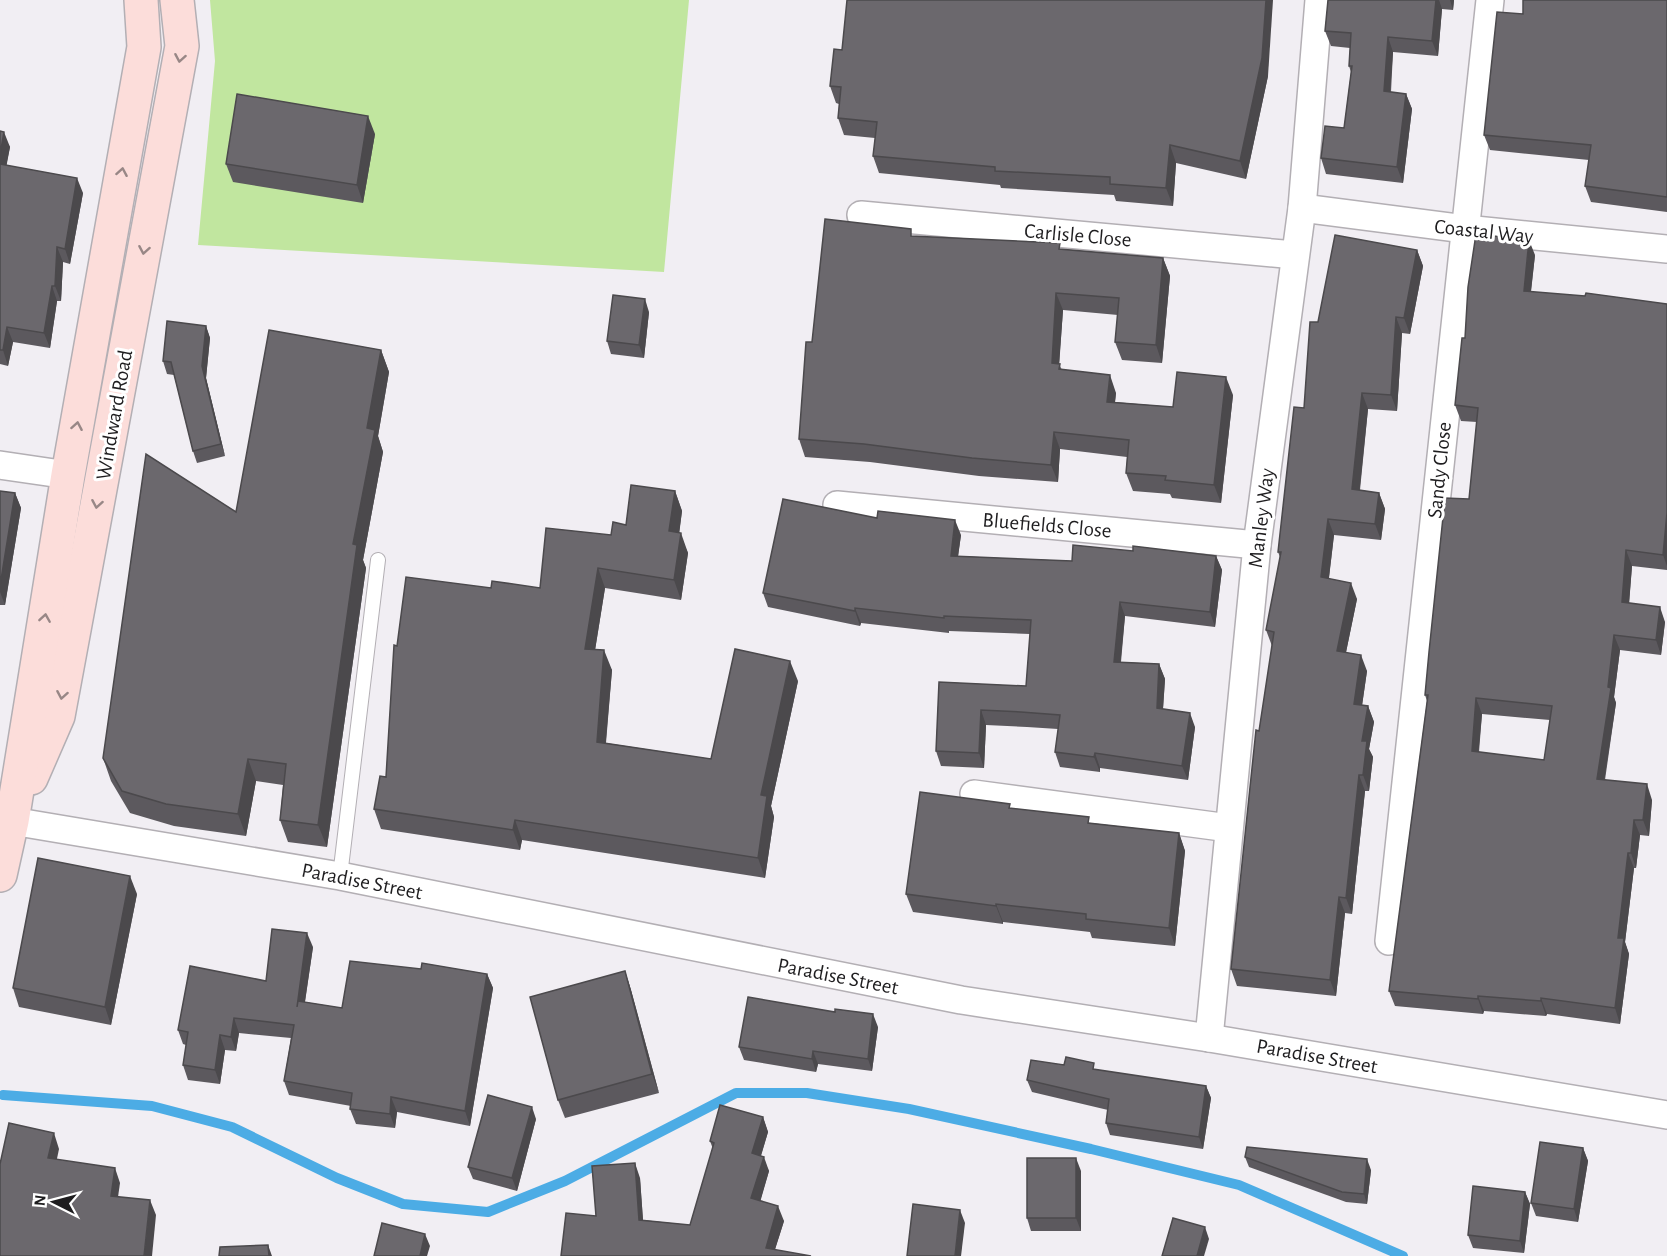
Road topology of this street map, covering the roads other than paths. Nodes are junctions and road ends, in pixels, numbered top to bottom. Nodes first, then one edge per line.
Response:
1 (141, 0) edge
2 (177, 0) edge
3 (1318, 0) edge
4 (1490, 0) edge
5 (1302, 208) junction
6 (861, 215) dead end
7 (1465, 229) junction
8 (1667, 249) edge
9 (1294, 255) junction
10 (0, 465) edge
11 (68, 475) junction
12 (837, 506) dead end
13 (1257, 545) junction
14 (378, 560) dead end
15 (974, 795) dead end
16 (12, 821) junction
17 (1229, 828) junction
18 (0, 875) edge
19 (340, 876) junction
20 (1389, 940) dead end
21 (1209, 1038) junction
22 (1667, 1115) edge

11 -> 1 main road, Windward Road
2 -> 16 main road, Windward Road
3 - 5 street, Manley Way
4 - 7 street, Sandy Close
5 - 7 street, Coastal Way
5 - 9 street, Manley Way
6 - 9 street, Carlisle Close
7 - 8 street, Coastal Way
7 - 20 street, Sandy Close
9 - 13 street, Manley Way
10 - 11 street
16 -> 11 main road, Windward Road
12 - 13 street, Bluefields Close
13 - 17 street, Manley Way
14 - 19 lane
15 - 17 street
16 - 18 main road, Windward Road
16 - 19 street, Paradise Street
17 - 21 street, Manley Way
19 - 21 street, Paradise Street
21 - 22 street, Paradise Street

